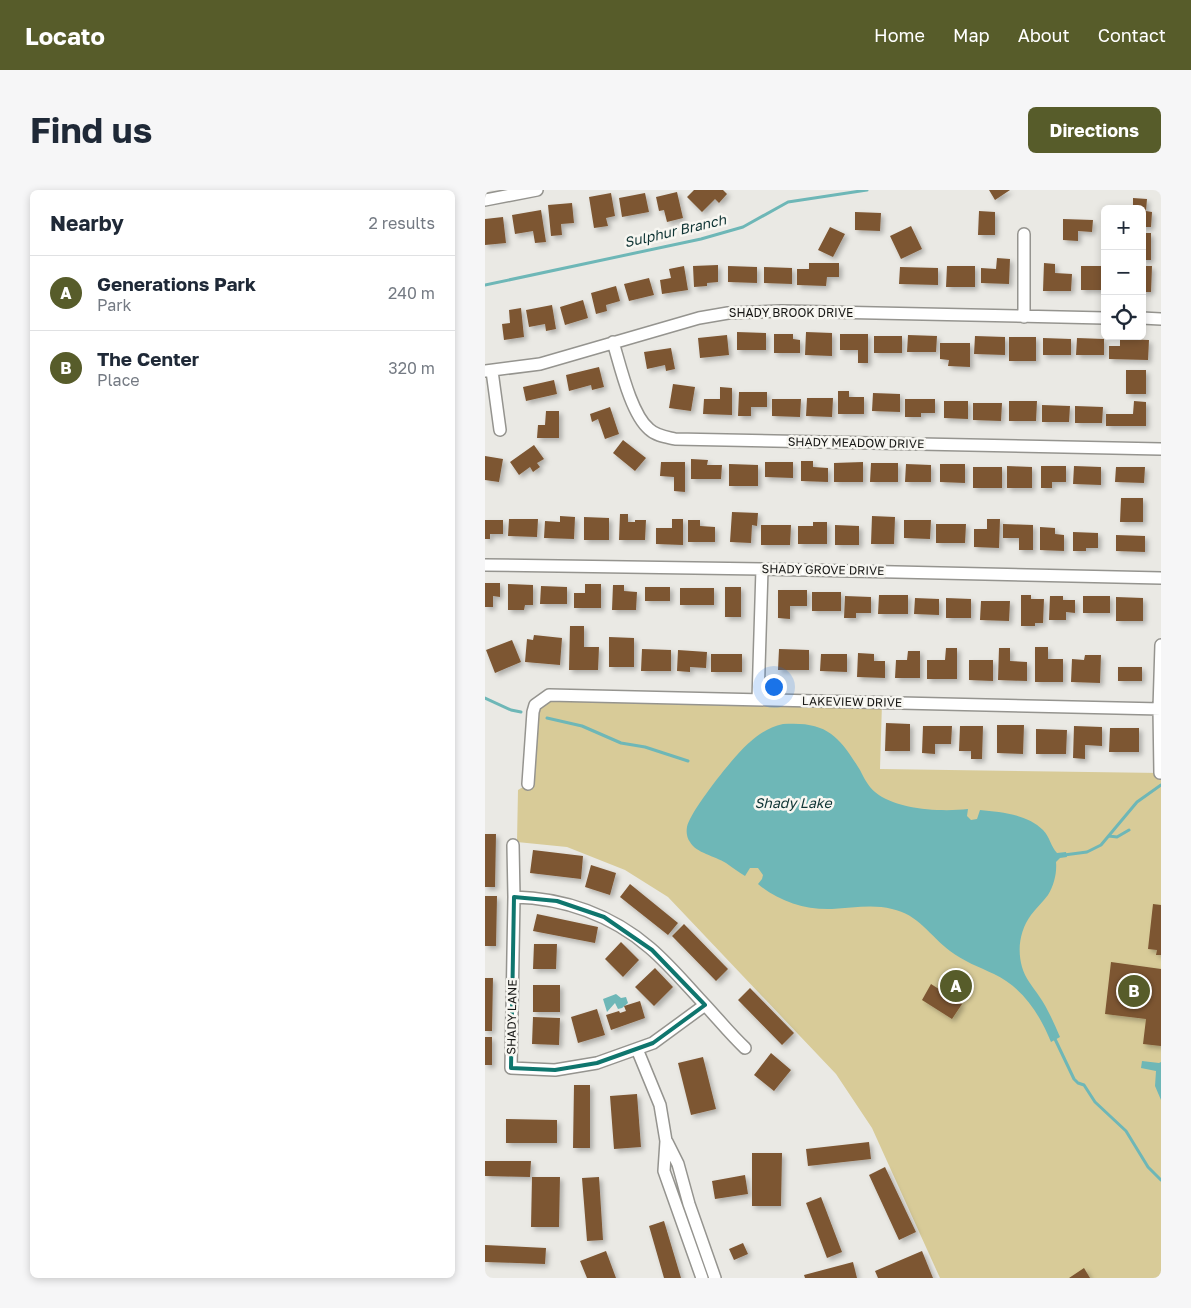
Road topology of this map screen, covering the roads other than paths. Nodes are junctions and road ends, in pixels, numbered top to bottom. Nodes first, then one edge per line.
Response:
1 (537, 190) edge
2 (485, 200) edge
3 (1024, 234) dead end
4 (1024, 316) junction
5 (1101, 318) edge
6 (1146, 318) edge
7 (1161, 319) edge
8 (613, 342) junction
9 (488, 371) edge
10 (500, 430) dead end
11 (1161, 449) edge
12 (485, 565) edge
13 (762, 569) junction
14 (1161, 578) edge
15 (1161, 645) edge
16 (757, 700) junction
17 (1160, 709) edge
18 (1160, 773) edge
19 (528, 784) dead end
20 (513, 845) dead end
21 (514, 896) junction
22 (705, 1005) junction
23 (745, 1048) dead end
24 (637, 1049) junction
25 (666, 1141) junction
26 (702, 1278) edge
27 (715, 1278) edge

1 - 2 street
3 - 4 street
4 - 5 street, SHADY BROOK DRIVE
4 - 8 street, SHADY BROOK DRIVE
6 - 7 street
8 - 9 street, SHADY BROOK DRIVE
8 - 11 street, SHADY MEADOW DRIVE
9 - 10 street
12 - 13 street, SHADY GROVE DRIVE
13 - 14 street, SHADY GROVE DRIVE
13 - 16 street
15 - 17 street
16 - 17 street, LAKEVIEW DRIVE
16 - 19 street, LAKEVIEW DRIVE
17 - 18 street
20 - 21 street, SHADY LANE
21 - 22 street
21 - 24 street, SHADY LANE
22 - 23 street
22 - 24 street, SHADY LANE
24 - 25 street
25 - 26 street
25 - 27 street

